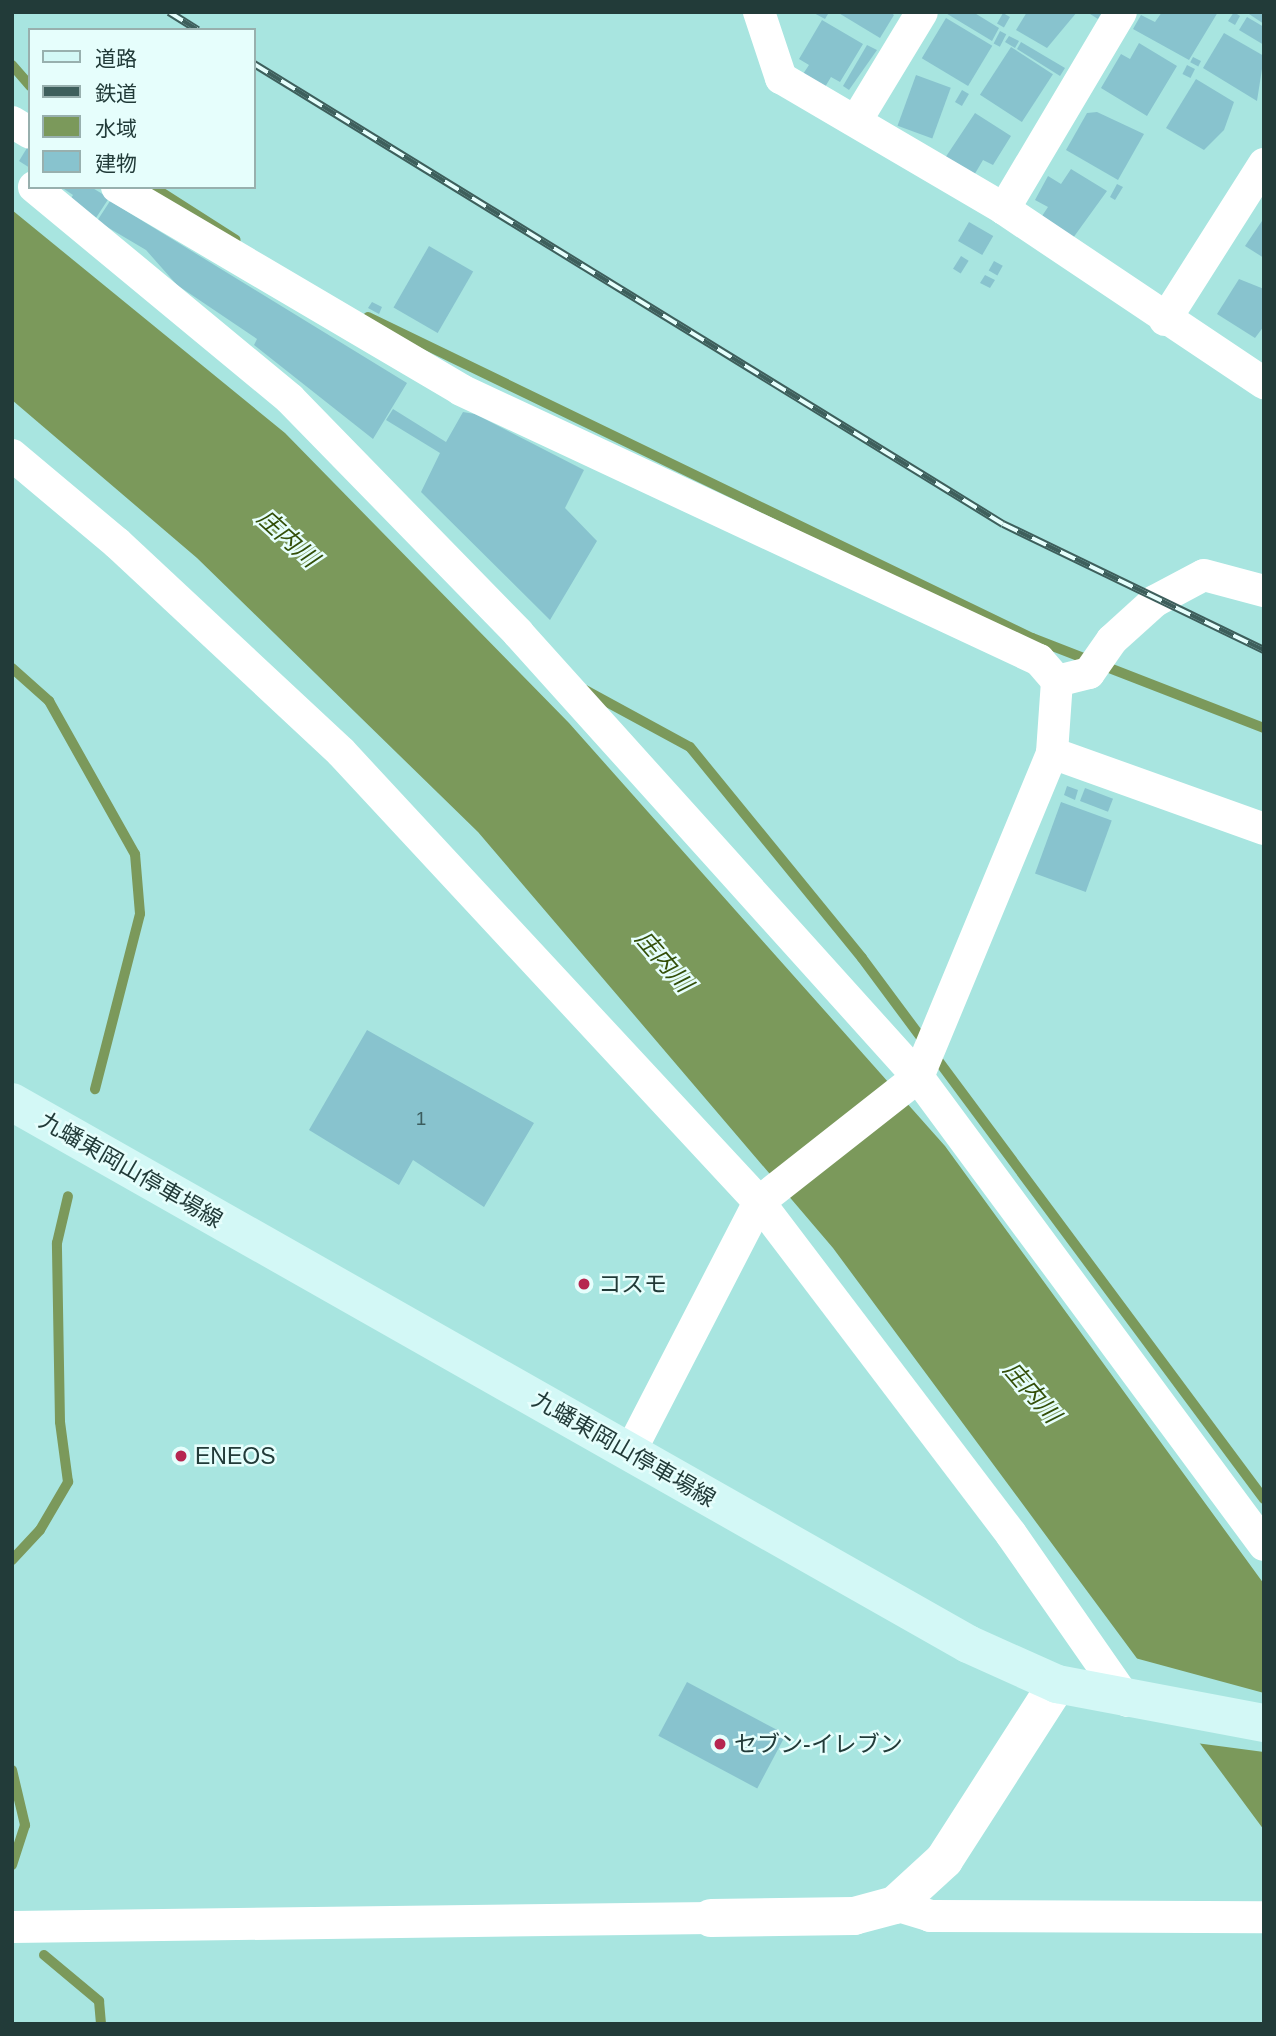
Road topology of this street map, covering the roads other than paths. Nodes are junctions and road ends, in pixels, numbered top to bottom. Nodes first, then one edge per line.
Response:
1 (759, 12) edge
2 (922, 12) edge
3 (1121, 12) edge
4 (856, 121) junction
5 (12, 122) edge
6 (28, 132) edge
7 (1264, 164) edge
8 (12, 170) edge
9 (28, 182) edge
10 (36, 189) edge
11 (120, 189) edge
12 (1003, 209) junction
13 (1166, 320) junction
14 (1264, 383) edge
15 (12, 455) edge
16 (1264, 591) edge
17 (1057, 681) junction
18 (1052, 753) junction
19 (1264, 829) edge
20 (921, 1064) junction
21 (12, 1102) edge
22 (764, 1198) junction
23 (630, 1452) junction
24 (1264, 1545) edge
25 (1057, 1684) junction
26 (1139, 1703) junction
27 (1264, 1723) edge
28 (895, 1905) junction
29 (1264, 1917) edge
30 (711, 1918) joint
31 (12, 1927) edge

1 - 4 street
2 - 4 street
3 - 12 street
4 - 12 street
5 - 6 street
7 - 13 street
8 - 9 street
10 - 20 street
11 - 17 street
12 - 13 street
13 - 14 street
15 - 22 street
16 - 17 street
17 - 18 street
18 - 19 street
18 - 20 street
20 - 22 street
20 - 24 street
21 - 23 main road, 九蟠東岡山停車場線
22 - 23 street
22 - 26 street
23 - 25 main road, 九蟠東岡山停車場線
25 - 26 main road, 九蟠東岡山停車場線
25 - 28 street
26 - 27 main road, 九蟠東岡山停車場線
28 - 29 street
28 - 30 street
30 - 31 street

